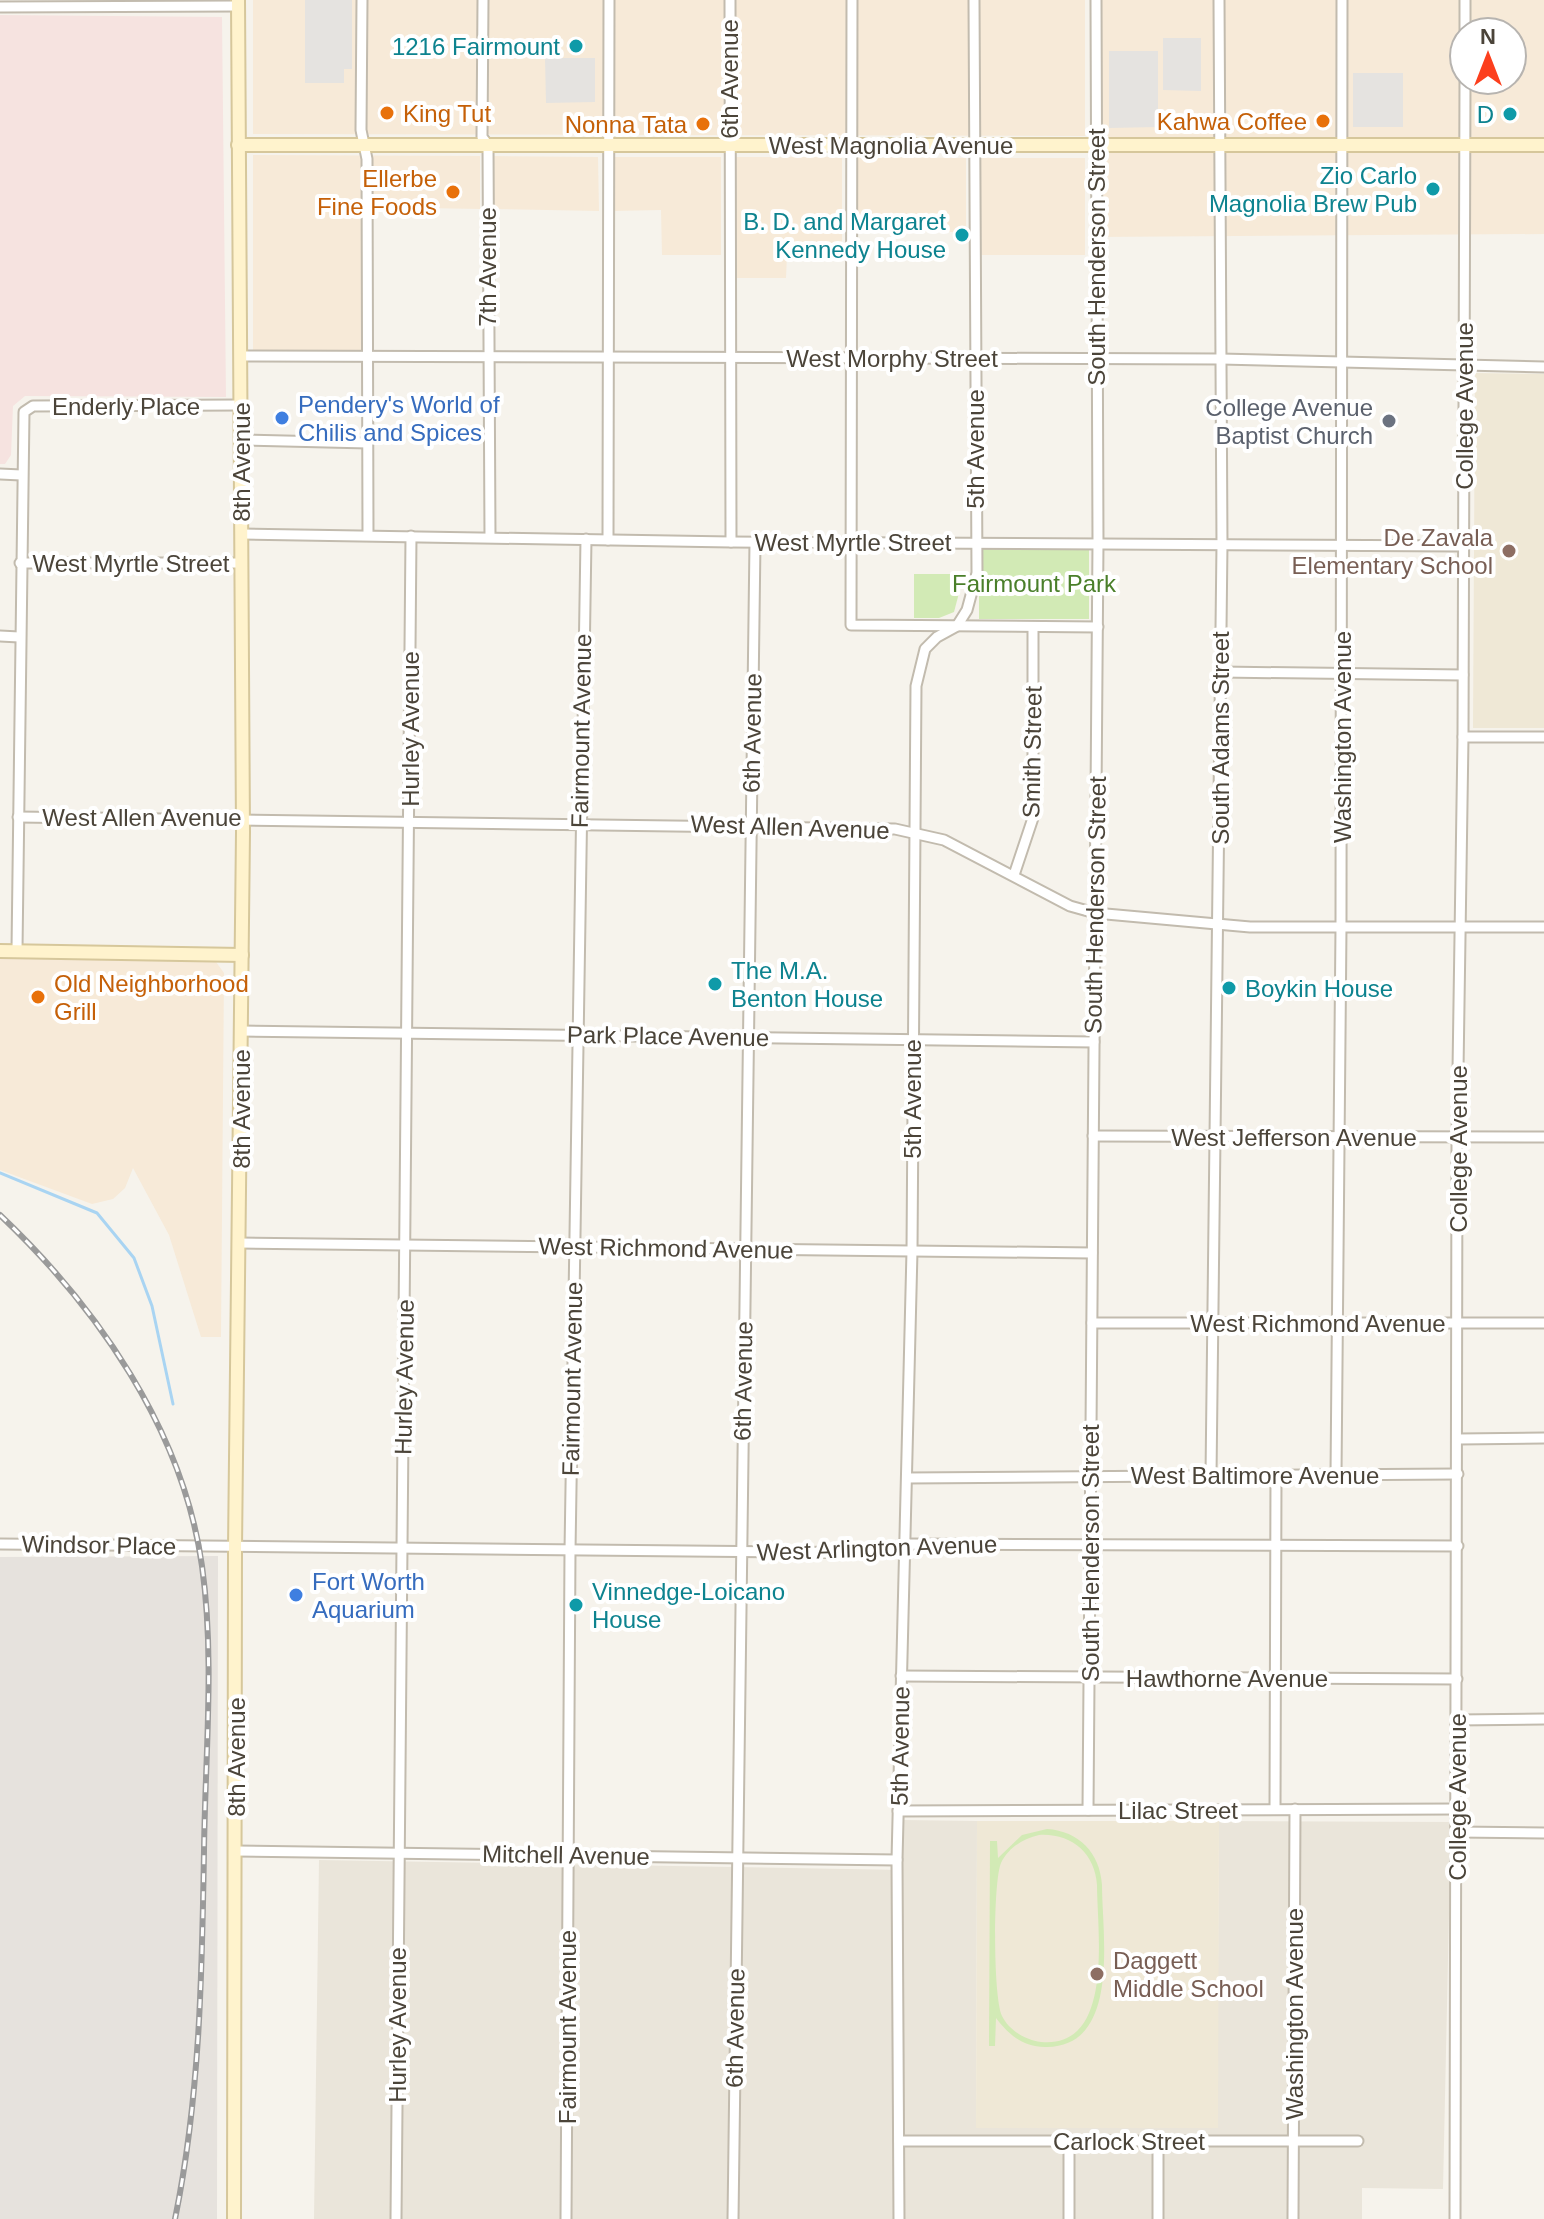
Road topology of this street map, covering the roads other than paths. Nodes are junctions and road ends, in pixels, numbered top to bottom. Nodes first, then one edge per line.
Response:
1 (362, 0) edge
2 (483, 0) edge
3 (609, 0) edge
4 (730, 0) edge
5 (852, 0) edge
6 (974, 0) edge
7 (1096, 0) edge
8 (1219, 0) edge
9 (1342, 0) edge
10 (238, 3) edge
11 (0, 7) edge
12 (1465, 96) edge
13 (238, 145) junction
14 (364, 145) junction
15 (488, 145) junction
16 (609, 145) junction
17 (729, 145) junction
18 (852, 145) junction
19 (974, 145) junction
20 (1096, 145) junction
21 (1218, 145) junction
22 (1343, 145) junction
23 (1465, 145) junction
24 (1544, 145) edge
25 (241, 356) junction
26 (367, 356) junction
27 (487, 357) junction
28 (609, 357) junction
29 (729, 357) junction
30 (852, 358) junction
31 (975, 358) junction
32 (1096, 359) junction
33 (1221, 359) junction
34 (1342, 364) junction
35 (1464, 367) junction
36 (1544, 367) edge
37 (241, 405) junction
38 (241, 440) junction
39 (368, 443) junction
40 (0, 474) edge
41 (21, 475) junction
42 (242, 534) junction
43 (368, 535) junction
44 (411, 536) junction
45 (490, 537) junction
46 (586, 539) junction
47 (608, 540) junction
48 (975, 541) junction
49 (731, 542) junction
50 (755, 542) junction
51 (851, 542) junction
52 (1098, 543) junction
53 (1222, 544) junction
54 (1342, 545) junction
55 (1463, 546) junction
56 (20, 563) junction
57 (242, 563) junction
58 (957, 626) junction
59 (1033, 627) junction
60 (1098, 627) junction
61 (0, 636) edge
62 (19, 637) junction
63 (1221, 672) junction
64 (1342, 675) junction
65 (1463, 675) junction
66 (1463, 737) junction
67 (1544, 737) edge
68 (18, 817) junction
69 (243, 818) junction
70 (409, 820) junction
71 (579, 822) junction
72 (751, 825) junction
73 (916, 833) junction
74 (1014, 875) junction
75 (1095, 913) junction
76 (1218, 925) junction
77 (1341, 927) junction
78 (1461, 927) junction
79 (1544, 927) edge
80 (17, 950) junction
81 (0, 951) edge
82 (242, 955) junction
83 (242, 1031) junction
84 (408, 1033) junction
85 (576, 1035) junction
86 (747, 1037) junction
87 (912, 1039) junction
88 (1094, 1042) junction
89 (1093, 1136) junction
90 (1216, 1136) junction
91 (1339, 1137) junction
92 (1457, 1137) junction
93 (1544, 1137) edge
94 (240, 1243) junction
95 (405, 1245) junction
96 (574, 1247) junction
97 (745, 1249) junction
98 (912, 1251) junction
99 (1092, 1253) junction
100 (1092, 1323) junction
101 (1215, 1323) junction
102 (1336, 1323) junction
103 (1459, 1323) junction
104 (1544, 1323) edge
105 (1544, 1438) edge
106 (1459, 1439) junction
107 (1458, 1474) junction
108 (1276, 1475) junction
109 (1336, 1475) junction
110 (1211, 1476) junction
111 (1091, 1477) junction
112 (907, 1478) junction
113 (0, 1544) edge
114 (903, 1544) junction
115 (1090, 1545) junction
116 (1276, 1545) junction
117 (1458, 1546) junction
118 (199, 1548) joint
119 (235, 1548) junction
120 (401, 1550) junction
121 (570, 1551) junction
122 (741, 1552) junction
123 (901, 1676) junction
124 (1089, 1677) junction
125 (1276, 1678) junction
126 (1457, 1679) junction
127 (1544, 1719) edge
128 (1457, 1720) junction
129 (1275, 1809) junction
130 (1295, 1809) junction
131 (1457, 1809) junction
132 (1088, 1810) junction
133 (898, 1811) junction
134 (1457, 1832) junction
135 (1544, 1833) edge
136 (236, 1851) junction
137 (398, 1853) junction
138 (568, 1855) junction
139 (738, 1858) junction
140 (897, 1860) junction
141 (899, 2141) junction
142 (1069, 2141) junction
143 (1158, 2141) junction
144 (1293, 2141) junction
145 (1358, 2141) dead end
146 (234, 2219) edge
147 (396, 2219) edge
148 (566, 2219) edge
149 (733, 2219) edge
150 (899, 2219) edge
151 (1069, 2219) edge
152 (1158, 2219) edge
153 (1293, 2219) edge
154 (1455, 2219) edge

1 - 14 street
2 - 15 street, 7th Avenue
3 - 16 street
4 - 17 street, 6th Avenue
5 - 18 street
6 - 19 street, 5th Avenue
7 - 20 street, South Henderson Street
8 - 21 street, South Adams Street
9 - 22 street, Washington Avenue
10 - 11 street
10 - 13 main road, 8th Avenue
12 - 23 street, College Avenue
13 - 14 main road, West Magnolia Avenue
13 - 25 main road, 8th Avenue
14 - 15 main road, West Magnolia Avenue
14 - 26 street
15 - 16 main road, West Magnolia Avenue
15 - 27 street, 7th Avenue
16 - 17 main road, West Magnolia Avenue
16 - 28 street
17 - 18 main road, West Magnolia Avenue
17 - 29 street, 6th Avenue
18 - 19 main road, West Magnolia Avenue
18 - 30 street
19 - 20 main road, West Magnolia Avenue
19 - 31 street, 5th Avenue
20 - 21 main road, West Magnolia Avenue
20 - 32 street, South Henderson Street
21 - 22 main road, West Magnolia Avenue
21 - 33 street, South Adams Street
22 - 23 main road, West Magnolia Avenue
22 - 34 street, Washington Avenue
23 - 24 main road, West Magnolia Avenue
23 - 35 street, College Avenue
25 - 26 street, West Morphy Street
25 - 37 main road, 8th Avenue
26 - 27 street, West Morphy Street
26 - 39 street
27 - 28 street, West Morphy Street
27 - 45 street, 7th Avenue
28 - 29 street, West Morphy Street
28 - 47 street
29 - 30 street, West Morphy Street
29 - 49 street, 6th Avenue
30 - 31 street, West Morphy Street
30 - 51 street
31 - 32 street, West Morphy Street
31 - 48 street, 5th Avenue
32 - 33 street, West Morphy Street
32 - 52 street, South Henderson Street
33 - 34 street, West Morphy Street
33 - 53 street, South Adams Street
34 - 35 street, West Morphy Street
34 - 54 street, Washington Avenue
35 - 36 street, West Morphy Street
35 - 55 street, College Avenue
37 - 38 main road, 8th Avenue
37 - 41 street, Enderly Place
38 - 39 street
38 - 42 main road, 8th Avenue
39 - 43 street
40 - 41 street
41 - 56 street, Enderly Place
42 - 43 street, West Myrtle Street
42 - 57 main road, 8th Avenue
43 - 44 street, West Myrtle Street
44 - 45 street, West Myrtle Street
44 - 70 street, Hurley Avenue
45 - 46 street, West Myrtle Street
46 - 47 street, West Myrtle Street
46 - 71 street, Fairmount Avenue
47 - 49 street, West Myrtle Street
48 - 51 street, West Myrtle Street
48 - 52 street, West Myrtle Street
48 - 58 street, 5th Avenue
49 - 50 street, West Myrtle Street
50 - 51 street, West Myrtle Street
50 - 72 street, 6th Avenue
51 - 58 street
52 - 53 street, West Myrtle Street
52 - 60 street, South Henderson Street
53 - 54 street, West Myrtle Street
53 - 63 street, South Adams Street
54 - 55 street, West Myrtle Street
54 - 64 street, Washington Avenue
55 - 65 street, College Avenue
56 - 57 street, West Myrtle Street
56 - 62 street, Enderly Place
57 - 69 main road, 8th Avenue
58 - 59 street
58 - 73 street, 5th Avenue
59 - 60 street
59 - 74 street, Smith Street
60 - 75 street, South Henderson Street
61 - 62 street
62 - 68 street, Enderly Place
63 - 64 street
63 - 76 street, South Adams Street
64 - 65 street
64 - 77 street, Washington Avenue
65 - 66 street, College Avenue
66 - 67 street
66 - 78 street, College Avenue
68 - 69 street, West Allen Avenue
68 - 80 street, Enderly Place
69 - 70 street, West Allen Avenue
69 - 82 main road, 8th Avenue
70 - 71 street, West Allen Avenue
70 - 84 street, Hurley Avenue
71 - 72 street, West Allen Avenue
71 - 85 street, Fairmount Avenue
72 - 73 street, West Allen Avenue
72 - 86 street, 6th Avenue
73 - 74 street, West Allen Avenue
73 - 87 street, 5th Avenue
74 - 75 street, West Allen Avenue
75 - 76 street, West Allen Avenue
75 - 88 street, South Henderson Street
76 - 77 street, West Allen Avenue
76 - 90 street, South Adams Street
77 - 78 street, West Allen Avenue
77 - 91 street, Washington Avenue
78 - 79 street, West Allen Avenue
78 - 92 street, College Avenue
80 - 81 main road
80 - 82 main road
82 - 83 main road, 8th Avenue
83 - 84 street, Park Place Avenue
83 - 94 main road, 8th Avenue
84 - 85 street, Park Place Avenue
84 - 95 street, Hurley Avenue
85 - 86 street, Park Place Avenue
85 - 96 street, Fairmount Avenue
86 - 87 street, Park Place Avenue
86 - 97 street, 6th Avenue
87 - 88 street, Park Place Avenue
87 - 98 street, 5th Avenue
88 - 89 street, South Henderson Street
89 - 90 street, West Jefferson Avenue
89 - 99 street, South Henderson Street
90 - 91 street, West Jefferson Avenue
90 - 101 street, South Adams Street
91 - 92 street, West Jefferson Avenue
91 - 102 street, Washington Avenue
92 - 93 street, West Jefferson Avenue
92 - 103 street, College Avenue
94 - 95 street, West Richmond Avenue
94 - 119 main road, 8th Avenue
95 - 96 street, West Richmond Avenue
95 - 120 street, Hurley Avenue
96 - 97 street, West Richmond Avenue
96 - 121 street, Fairmount Avenue
97 - 98 street, West Richmond Avenue
97 - 122 street, 6th Avenue
98 - 99 street, West Richmond Avenue
98 - 112 street, 5th Avenue
99 - 100 street, South Henderson Street
100 - 101 street, West Richmond Avenue
100 - 111 street, South Henderson Street
101 - 102 street, West Richmond Avenue
101 - 110 street, South Adams Street
102 - 103 street, West Richmond Avenue
102 - 109 street, Washington Avenue
103 - 104 street, West Richmond Avenue
103 - 106 street, College Avenue
105 - 106 street
106 - 107 street, College Avenue
107 - 109 street, West Baltimore Avenue
107 - 117 street, College Avenue
108 - 109 street, West Baltimore Avenue
108 - 110 street, West Baltimore Avenue
108 - 116 street
110 - 111 street, West Baltimore Avenue
111 - 112 street, West Baltimore Avenue
111 - 115 street, South Henderson Street
112 - 114 street, 5th Avenue
113 - 118 street, Windsor Place
114 - 115 street, West Arlington Avenue
114 - 122 street, West Arlington Avenue
114 - 123 street, 5th Avenue
115 - 116 street, West Arlington Avenue
115 - 124 street, South Henderson Street
116 - 117 street, West Arlington Avenue
116 - 125 street
117 - 126 street, College Avenue
118 - 119 street, West Arlington Avenue
119 - 120 street, West Arlington Avenue
119 - 136 main road, 8th Avenue
120 - 121 street, West Arlington Avenue
120 - 137 street, Hurley Avenue
121 - 122 street, West Arlington Avenue
121 - 138 street, Fairmount Avenue
122 - 139 street, 6th Avenue
123 - 124 street, Hawthorne Avenue
123 - 133 street, 5th Avenue
124 - 125 street, Hawthorne Avenue
124 - 132 street, South Henderson Street
125 - 126 street, Hawthorne Avenue
125 - 129 street
126 - 128 street, College Avenue
127 - 128 street
128 - 131 street, College Avenue
129 - 130 street, Lilac Street
129 - 132 street, Lilac Street
130 - 131 street, Lilac Street
130 - 144 street, Washington Avenue
131 - 134 street, College Avenue
132 - 133 street, Lilac Street
133 - 140 street, 5th Avenue
134 - 135 street
134 - 154 street, College Avenue
136 - 137 street, Mitchell Avenue
136 - 146 main road, 8th Avenue
137 - 138 street, Mitchell Avenue
137 - 147 street, Hurley Avenue
138 - 139 street, Mitchell Avenue
138 - 148 street, Fairmount Avenue
139 - 140 street, Mitchell Avenue
139 - 149 street, 6th Avenue
140 - 141 street, 5th Avenue
141 - 142 street, Carlock Street
141 - 150 street, 5th Avenue
142 - 143 street, Carlock Street
142 - 151 street
143 - 144 street, Carlock Street
143 - 152 street
144 - 145 street, Carlock Street
144 - 153 street, Washington Avenue

